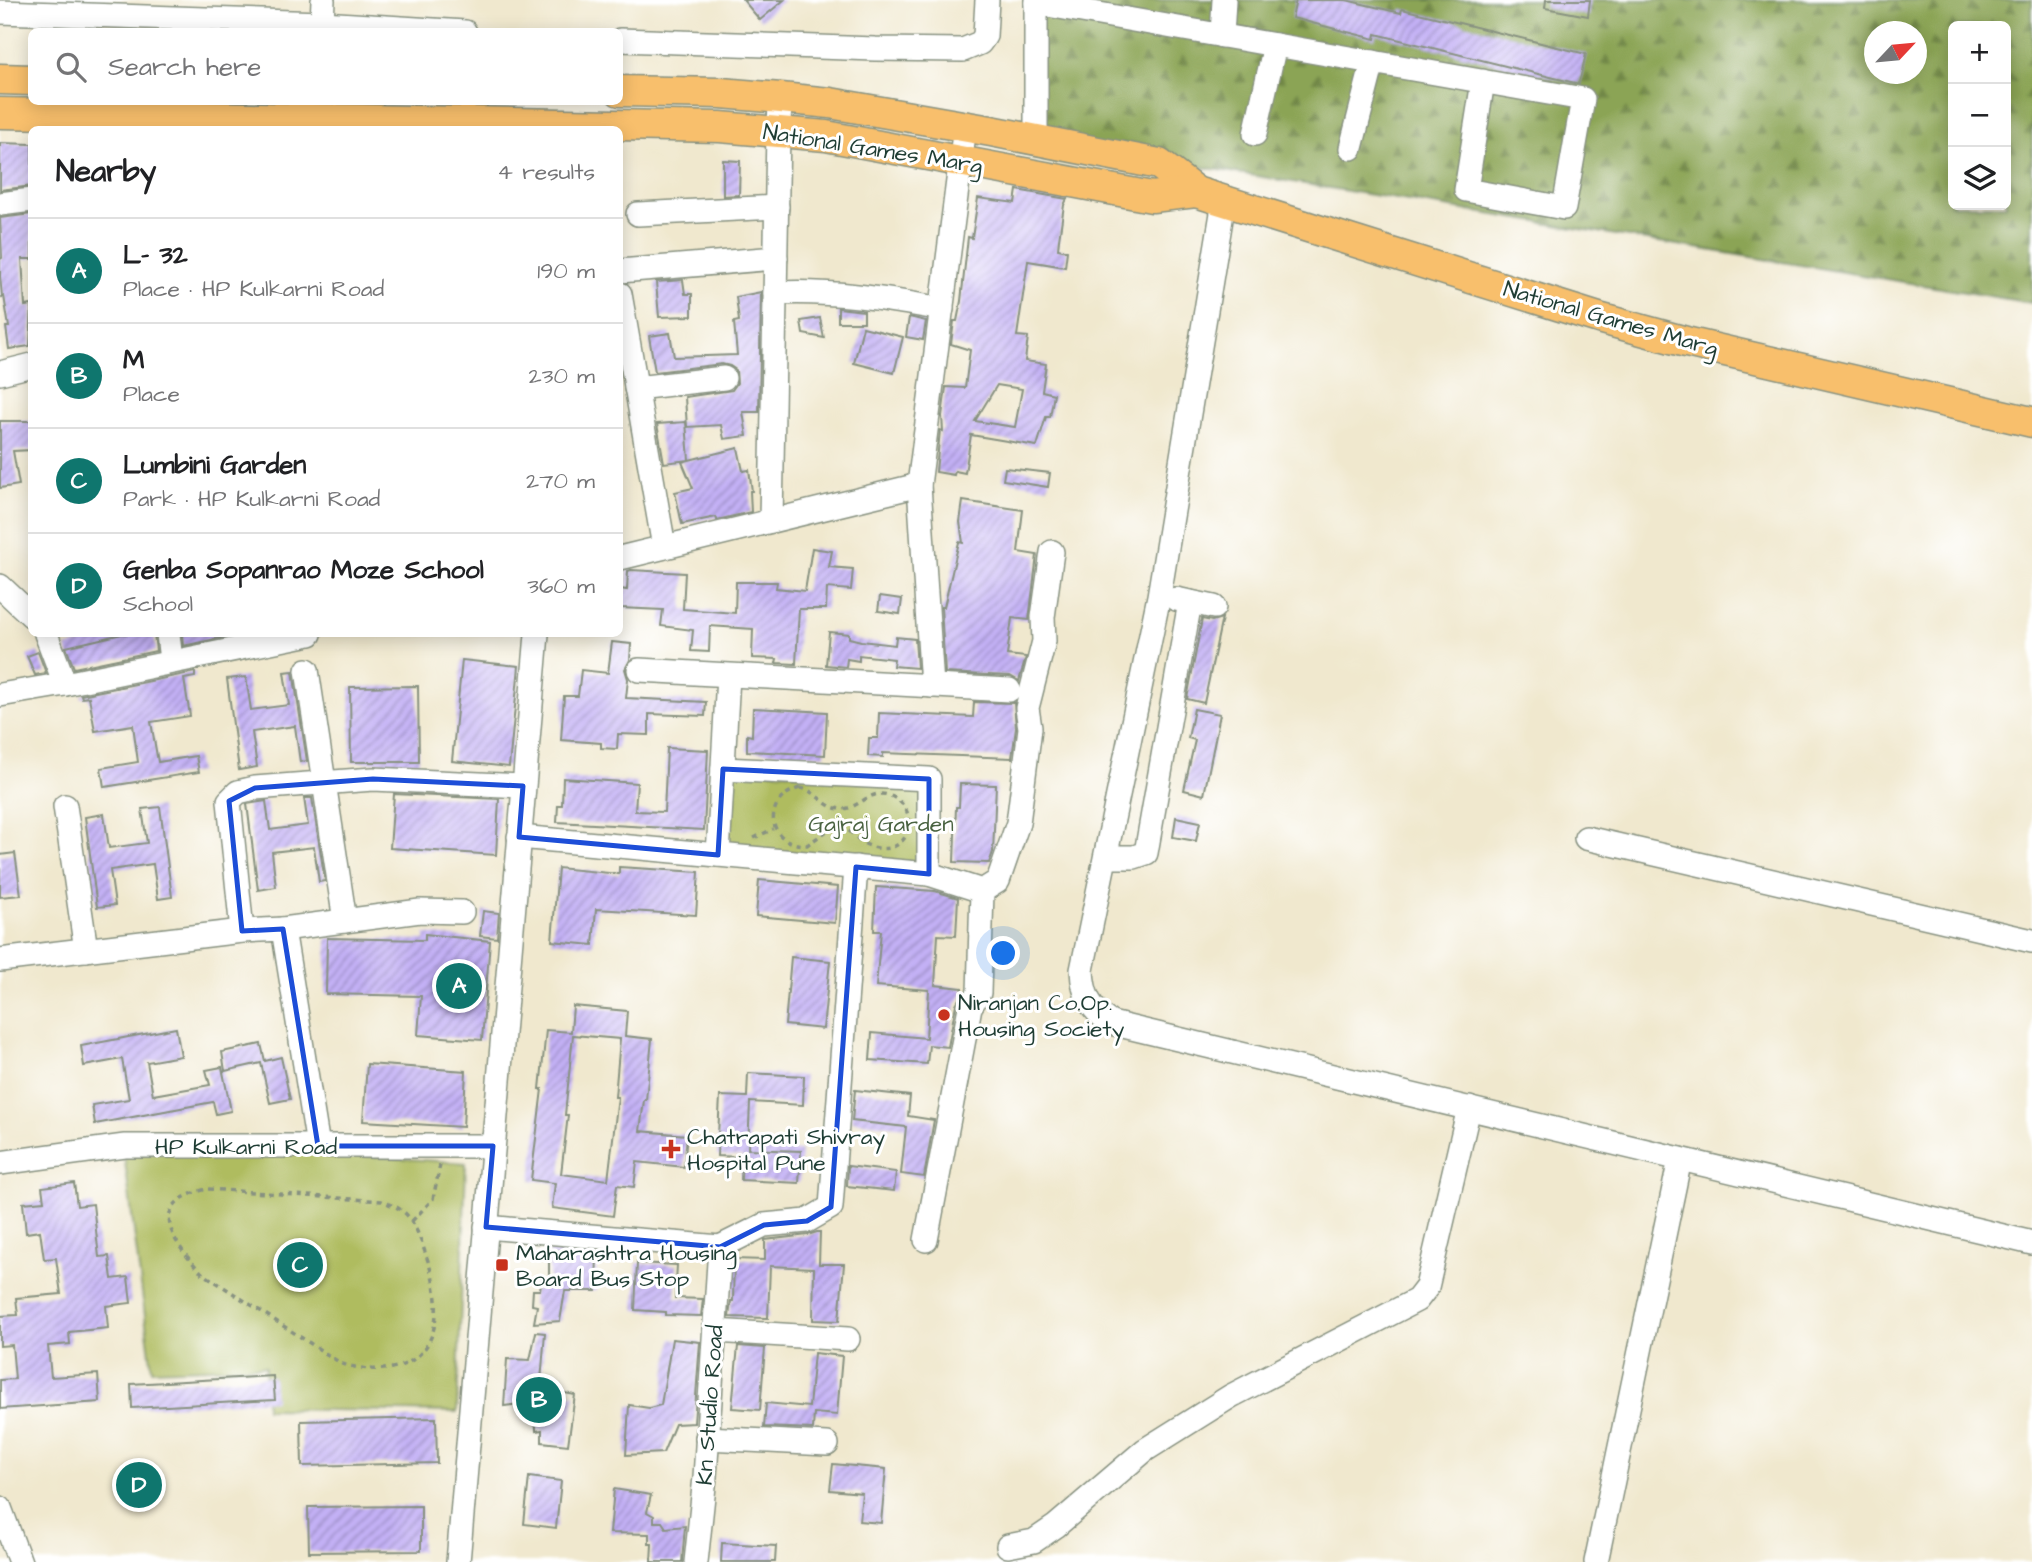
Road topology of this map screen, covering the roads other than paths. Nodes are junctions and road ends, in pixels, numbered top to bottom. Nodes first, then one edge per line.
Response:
1 (323, 0) edge
2 (987, 0) edge
3 (1224, 0) edge
4 (1036, 2) edge
5 (0, 12) edge
6 (322, 23) junction
7 (401, 28) edge
8 (1222, 36) junction
9 (623, 40) edge
10 (1275, 45) junction
11 (1373, 62) junction
12 (0, 79) edge
13 (28, 80) edge
14 (1483, 82) junction
15 (623, 91) edge
16 (781, 97) junction
17 (0, 113) edge
18 (432, 117) edge
19 (965, 127) junction
20 (778, 131) junction
21 (1255, 134) dead end
22 (1036, 140) junction
23 (1350, 148) dead end
24 (961, 161) junction
25 (1210, 196) junction
26 (28, 201) edge
27 (0, 204) edge
28 (777, 207) junction
29 (638, 214) dead end
30 (776, 258) junction
31 (623, 271) edge
32 (775, 293) junction
33 (942, 309) junction
34 (623, 312) edge
35 (28, 366) edge
36 (0, 373) edge
37 (724, 378) dead end
38 (636, 388) junction
39 (2032, 422) edge
40 (919, 485) junction
41 (771, 521) junction
42 (664, 547) junction
43 (1052, 552) dead end
44 (623, 557) edge
45 (0, 586) edge
46 (1159, 596) junction
47 (1190, 602) junction
48 (1214, 607) dead end
49 (28, 612) edge
50 (47, 637) edge
51 (168, 637) edge
52 (294, 637) edge
53 (537, 637) edge
54 (171, 661) junction
55 (307, 670) dead end
56 (639, 670) dead end
57 (728, 676) junction
58 (65, 684) junction
59 (932, 686) junction
60 (1009, 690) dead end
61 (0, 695) edge
62 (723, 769) junction
63 (325, 783) junction
64 (523, 786) junction
65 (65, 806) dead end
66 (519, 837) junction
67 (1586, 838) dead end
68 (718, 855) junction
69 (1106, 857) junction
70 (856, 867) junction
71 (929, 874) junction
72 (982, 891) junction
73 (463, 912) dead end
74 (345, 921) junction
75 (283, 929) junction
76 (242, 931) junction
77 (2032, 941) edge
78 (86, 950) junction
79 (0, 960) edge
80 (1469, 1108) junction
81 (318, 1146) junction
82 (493, 1146) junction
83 (1680, 1159) junction
84 (0, 1163) edge
85 (486, 1227) junction
86 (926, 1240) dead end
87 (2032, 1243) edge
88 (720, 1248) junction
89 (715, 1331) junction
90 (848, 1339) dead end
91 (708, 1438) junction
92 (827, 1444) dead end
93 (0, 1508) edge
94 (1008, 1546) dead end
95 (20, 1562) edge
96 (458, 1562) edge
97 (696, 1562) edge
98 (1596, 1562) edge

1 - 6 street
2 - 9 street
3 - 8 street
4 - 8 street
4 - 22 street
5 - 6 street
6 - 7 street
8 - 10 street
10 - 11 street
10 - 21 street
11 - 14 street
11 - 23 street
12 - 13 main road
14 - 14 street
15 - 16 main road, National Games Marg
16 - 19 main road, National Games Marg
16 - 20 street
17 - 18 main road, National Games Marg
18 - 20 main road, National Games Marg
19 - 22 main road, National Games Marg
19 - 24 street
20 - 24 main road, National Games Marg
20 - 28 street
22 - 25 main road, National Games Marg
24 - 25 main road, National Games Marg
24 - 33 street
25 - 39 main road, National Games Marg
25 - 46 street
26 - 27 street
28 - 29 street
28 - 30 street
30 - 31 street
30 - 32 street
32 - 33 street
32 - 41 street
33 - 40 street
34 - 38 street
35 - 36 street
37 - 38 street
38 - 42 street
40 - 41 street
40 - 59 street
41 - 42 street
42 - 44 street
43 - 72 street
45 - 49 street
46 - 47 street
46 - 69 street
47 - 48 street
47 - 69 street
50 - 58 street
51 - 54 street
52 - 54 street
53 - 64 street
54 - 58 street
55 - 63 street
56 - 57 street
57 - 59 street
57 - 62 street
58 - 61 street
59 - 60 street
62 - 68 street
62 - 71 street
63 - 64 street
63 - 74 street
63 - 76 street
64 - 66 street
65 - 78 street
66 - 68 street
66 - 82 street
67 - 77 street
68 - 70 street
69 - 80 street
70 - 71 street
70 - 88 street
71 - 72 street
72 - 86 street
73 - 74 street
74 - 75 street
75 - 76 street
75 - 81 street
76 - 78 street
78 - 79 street
80 - 83 street
80 - 94 street
81 - 82 street, HP Kulkarni Road
81 - 84 street, HP Kulkarni Road
82 - 85 street
83 - 87 street
83 - 98 street
85 - 88 street
85 - 96 street
88 - 89 street, Kn Studio Road
89 - 90 street
89 - 91 street, Kn Studio Road
91 - 92 street
91 - 97 street, Kn Studio Road
93 - 95 street

